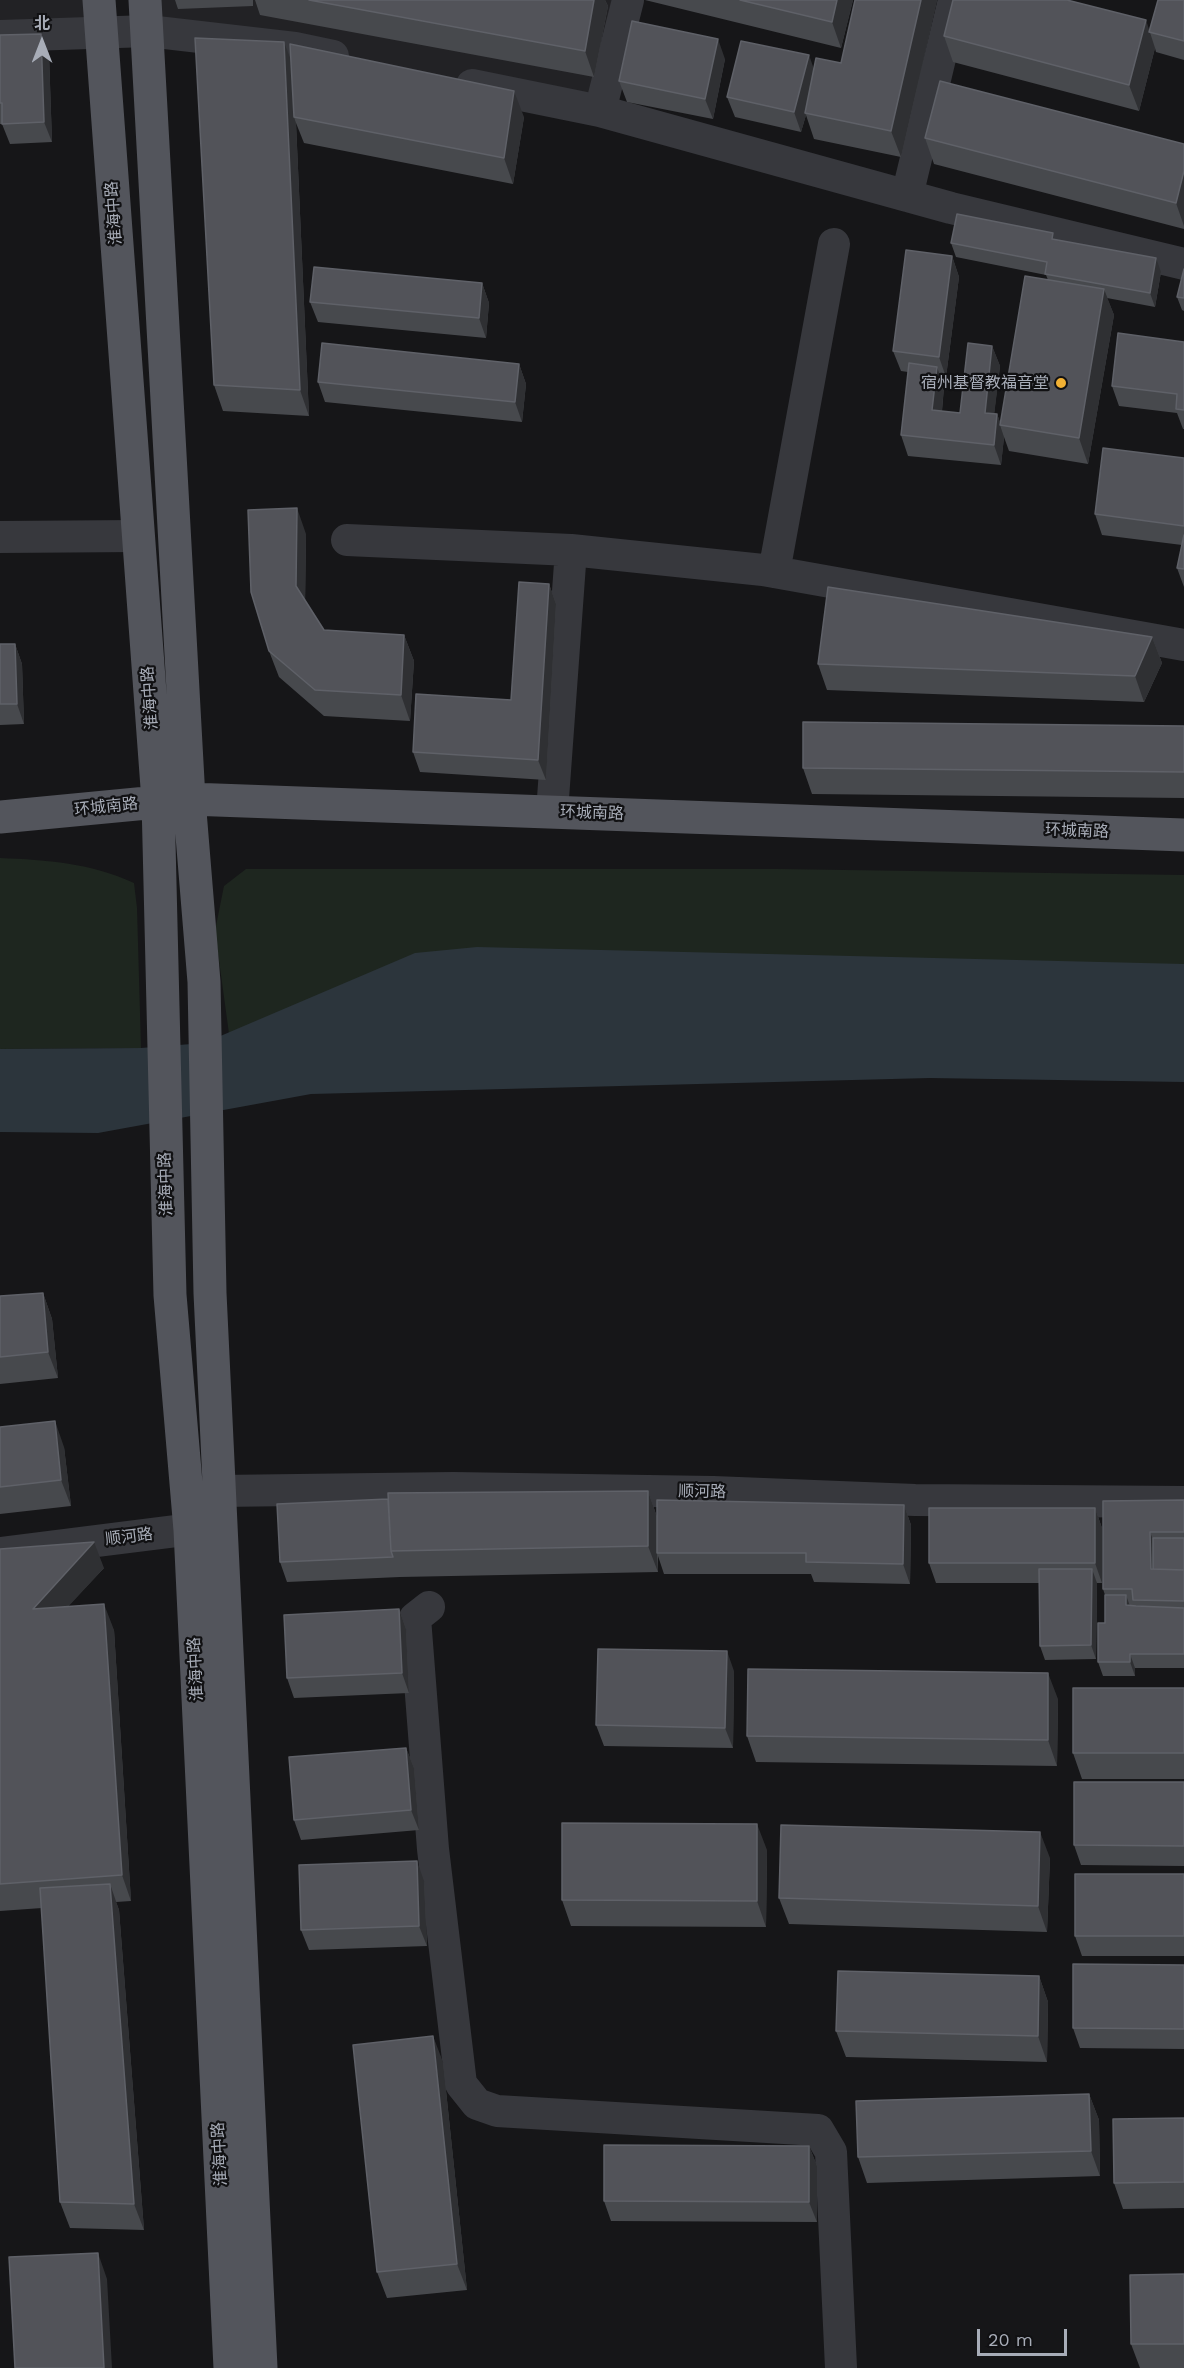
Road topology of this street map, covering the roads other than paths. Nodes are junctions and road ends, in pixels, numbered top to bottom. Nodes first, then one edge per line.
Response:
1 (99, 0) edge
2 (628, 0) edge
3 (954, 0) edge
4 (147, 16) edge
5 (101, 32) junction
6 (0, 36) edge
7 (361, 62) edge
8 (449, 80) edge
9 (600, 111) junction
10 (906, 195) junction
11 (834, 244) dead end
12 (1184, 264) edge
13 (138, 536) junction
14 (0, 537) edge
15 (347, 540) dead end
16 (571, 550) junction
17 (774, 572) junction
18 (1184, 645) edge
19 (174, 800) junction
20 (552, 812) junction
21 (0, 817) edge
22 (1184, 835) edge
23 (219, 1491) junction
24 (1184, 1502) edge
25 (222, 1525) junction
26 (190, 1530) junction
27 (0, 1553) edge
28 (429, 1607) dead end
29 (230, 2368) edge
30 (261, 2368) edge
31 (841, 2368) edge

1 - 5 main road, 淮海中路
2 - 9 street
3 - 10 street
4 - 5 street
4 - 7 street
4 - 19 main road, 淮海中路
5 - 6 street
5 - 13 main road, 淮海中路
8 - 9 street
9 - 10 street
10 - 12 street
11 - 17 street
13 - 14 street
13 - 19 main road, 淮海中路
15 - 16 street
16 - 17 street
16 - 20 street
17 - 18 street
19 - 20 main road, 环城南路
19 - 21 main road, 环城南路
19 - 23 main road, 淮海中路
19 - 26 main road, 淮海中路
20 - 22 main road, 环城南路
23 - 24 street, 顺河路
23 - 25 main road, 淮海中路
25 - 26 street, 顺河路
25 - 30 main road, 淮海中路
26 - 27 street, 顺河路
26 - 29 main road, 淮海中路
28 - 31 street

